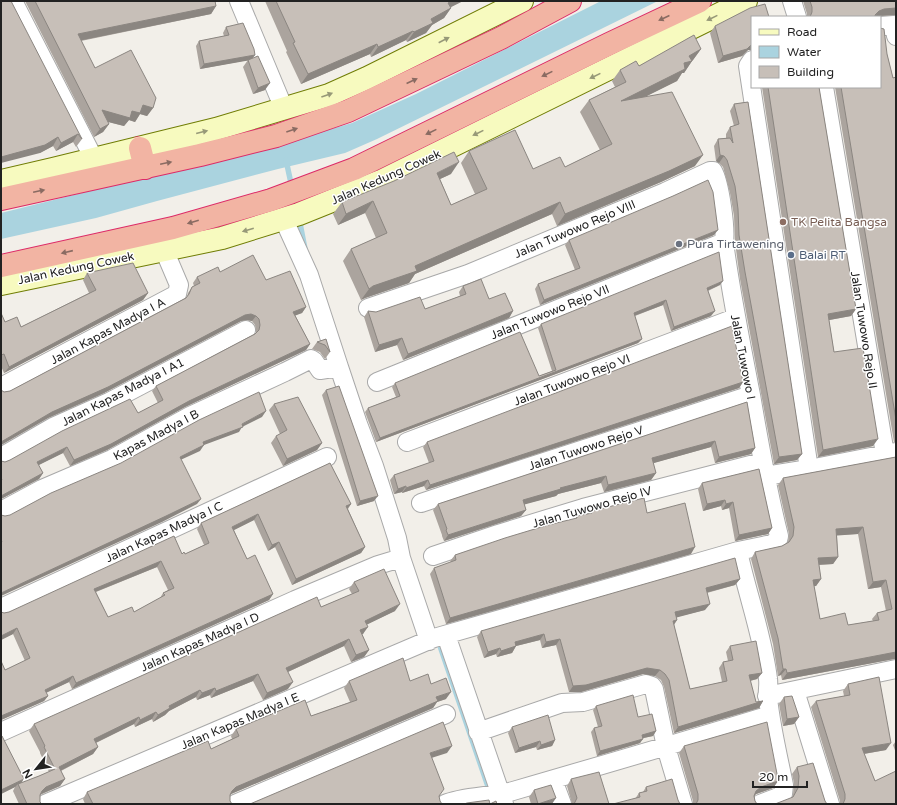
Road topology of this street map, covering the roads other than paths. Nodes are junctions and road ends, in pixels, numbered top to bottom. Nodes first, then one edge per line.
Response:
1 (13, 1) edge
2 (239, 1) edge
3 (522, 1) edge
4 (570, 1) edge
5 (700, 1) edge
6 (746, 1) edge
7 (792, 1) edge
8 (797, 16) edge
9 (751, 62) edge
10 (751, 86) edge
11 (751, 88) edge
12 (824, 88) edge
13 (284, 109) junction
14 (142, 158) junction
15 (94, 159) junction
16 (1, 181) edge
17 (1, 199) edge
18 (290, 218) junction
19 (160, 240) junction
20 (724, 242) junction
21 (1, 266) edge
22 (1, 284) edge
23 (368, 308) dead end
24 (735, 318) junction
25 (246, 330) dead end
26 (339, 367) junction
27 (377, 382) dead end
28 (1, 387) edge
29 (751, 395) junction
30 (408, 442) dead end
31 (890, 453) edge
32 (1, 457) edge
33 (326, 457) dead end
34 (760, 467) junction
35 (809, 469) junction
36 (421, 503) dead end
37 (1, 511) edge
38 (738, 551) junction
39 (433, 556) dead end
40 (401, 558) junction
41 (1, 608) edge
42 (438, 638) junction
43 (896, 669) edge
44 (795, 691) junction
45 (767, 696) junction
46 (446, 714) dead end
47 (770, 715) junction
48 (1, 732) edge
49 (478, 732) junction
50 (666, 747) junction
51 (553, 780) junction
52 (501, 798) edge
53 (46, 804) edge
54 (235, 804) edge
55 (445, 804) edge
56 (562, 804) edge
57 (683, 804) edge
58 (760, 804) edge
59 (830, 804) edge

1 - 15 street
2 - 13 street
13 -> 3 main road
14 -> 4 highway
5 -> 19 highway, Jalan Kedung Cowek
6 -> 18 main road, Jalan Kedung Cowek
7 - 8 street
9 - 10 street
11 - 35 street
12 - 31 street, Jalan Tuwowo Rejo II
14 -> 13 main road
14 - 15 main road
17 -> 14 highway
15 - 16 main road
18 -> 19 main road, Jalan Kedung Cowek
18 - 26 street
19 -> 21 highway, Jalan Kedung Cowek
19 - 22 main road, Jalan Kedung Cowek
19 - 28 street, Jalan Kapas Madya I A
20 - 23 street, Jalan Tuwowo Rejo VIII
20 - 24 street, Jalan Tuwowo I
20 - 27 street, Jalan Tuwowo Rejo VII
24 - 29 street, Jalan Tuwowo I
24 - 30 street, Jalan Tuwowo Rejo VI
25 - 32 street, Jalan Kapas Madya I A1
26 - 37 street, Kapas Madya I B
26 - 40 street
29 - 34 street, Jalan Tuwowo I
29 - 36 street, Jalan Tuwowo Rejo V
31 - 35 street, Jalan Tuwowo Rejo IV
33 - 41 street, Jalan Kapas Madya I C
34 - 35 street, Jalan Tuwowo Rejo IV
34 - 38 street, Jalan Tuwowo I
34 - 39 street, Jalan Tuwowo Rejo IV
38 - 42 street, Jalan Kapas Madya I E
38 - 45 street
40 - 42 street
40 - 48 street, Jalan Kapas Madya I D
42 - 49 street
42 - 53 street, Jalan Kapas Madya I E
43 - 44 street
44 - 45 street
44 - 59 street
45 - 47 street
46 - 54 street
47 - 50 street
47 - 58 street
49 - 50 street
49 - 52 street
50 - 51 street
50 - 57 street
51 - 52 street
51 - 56 street
52 - 55 street

